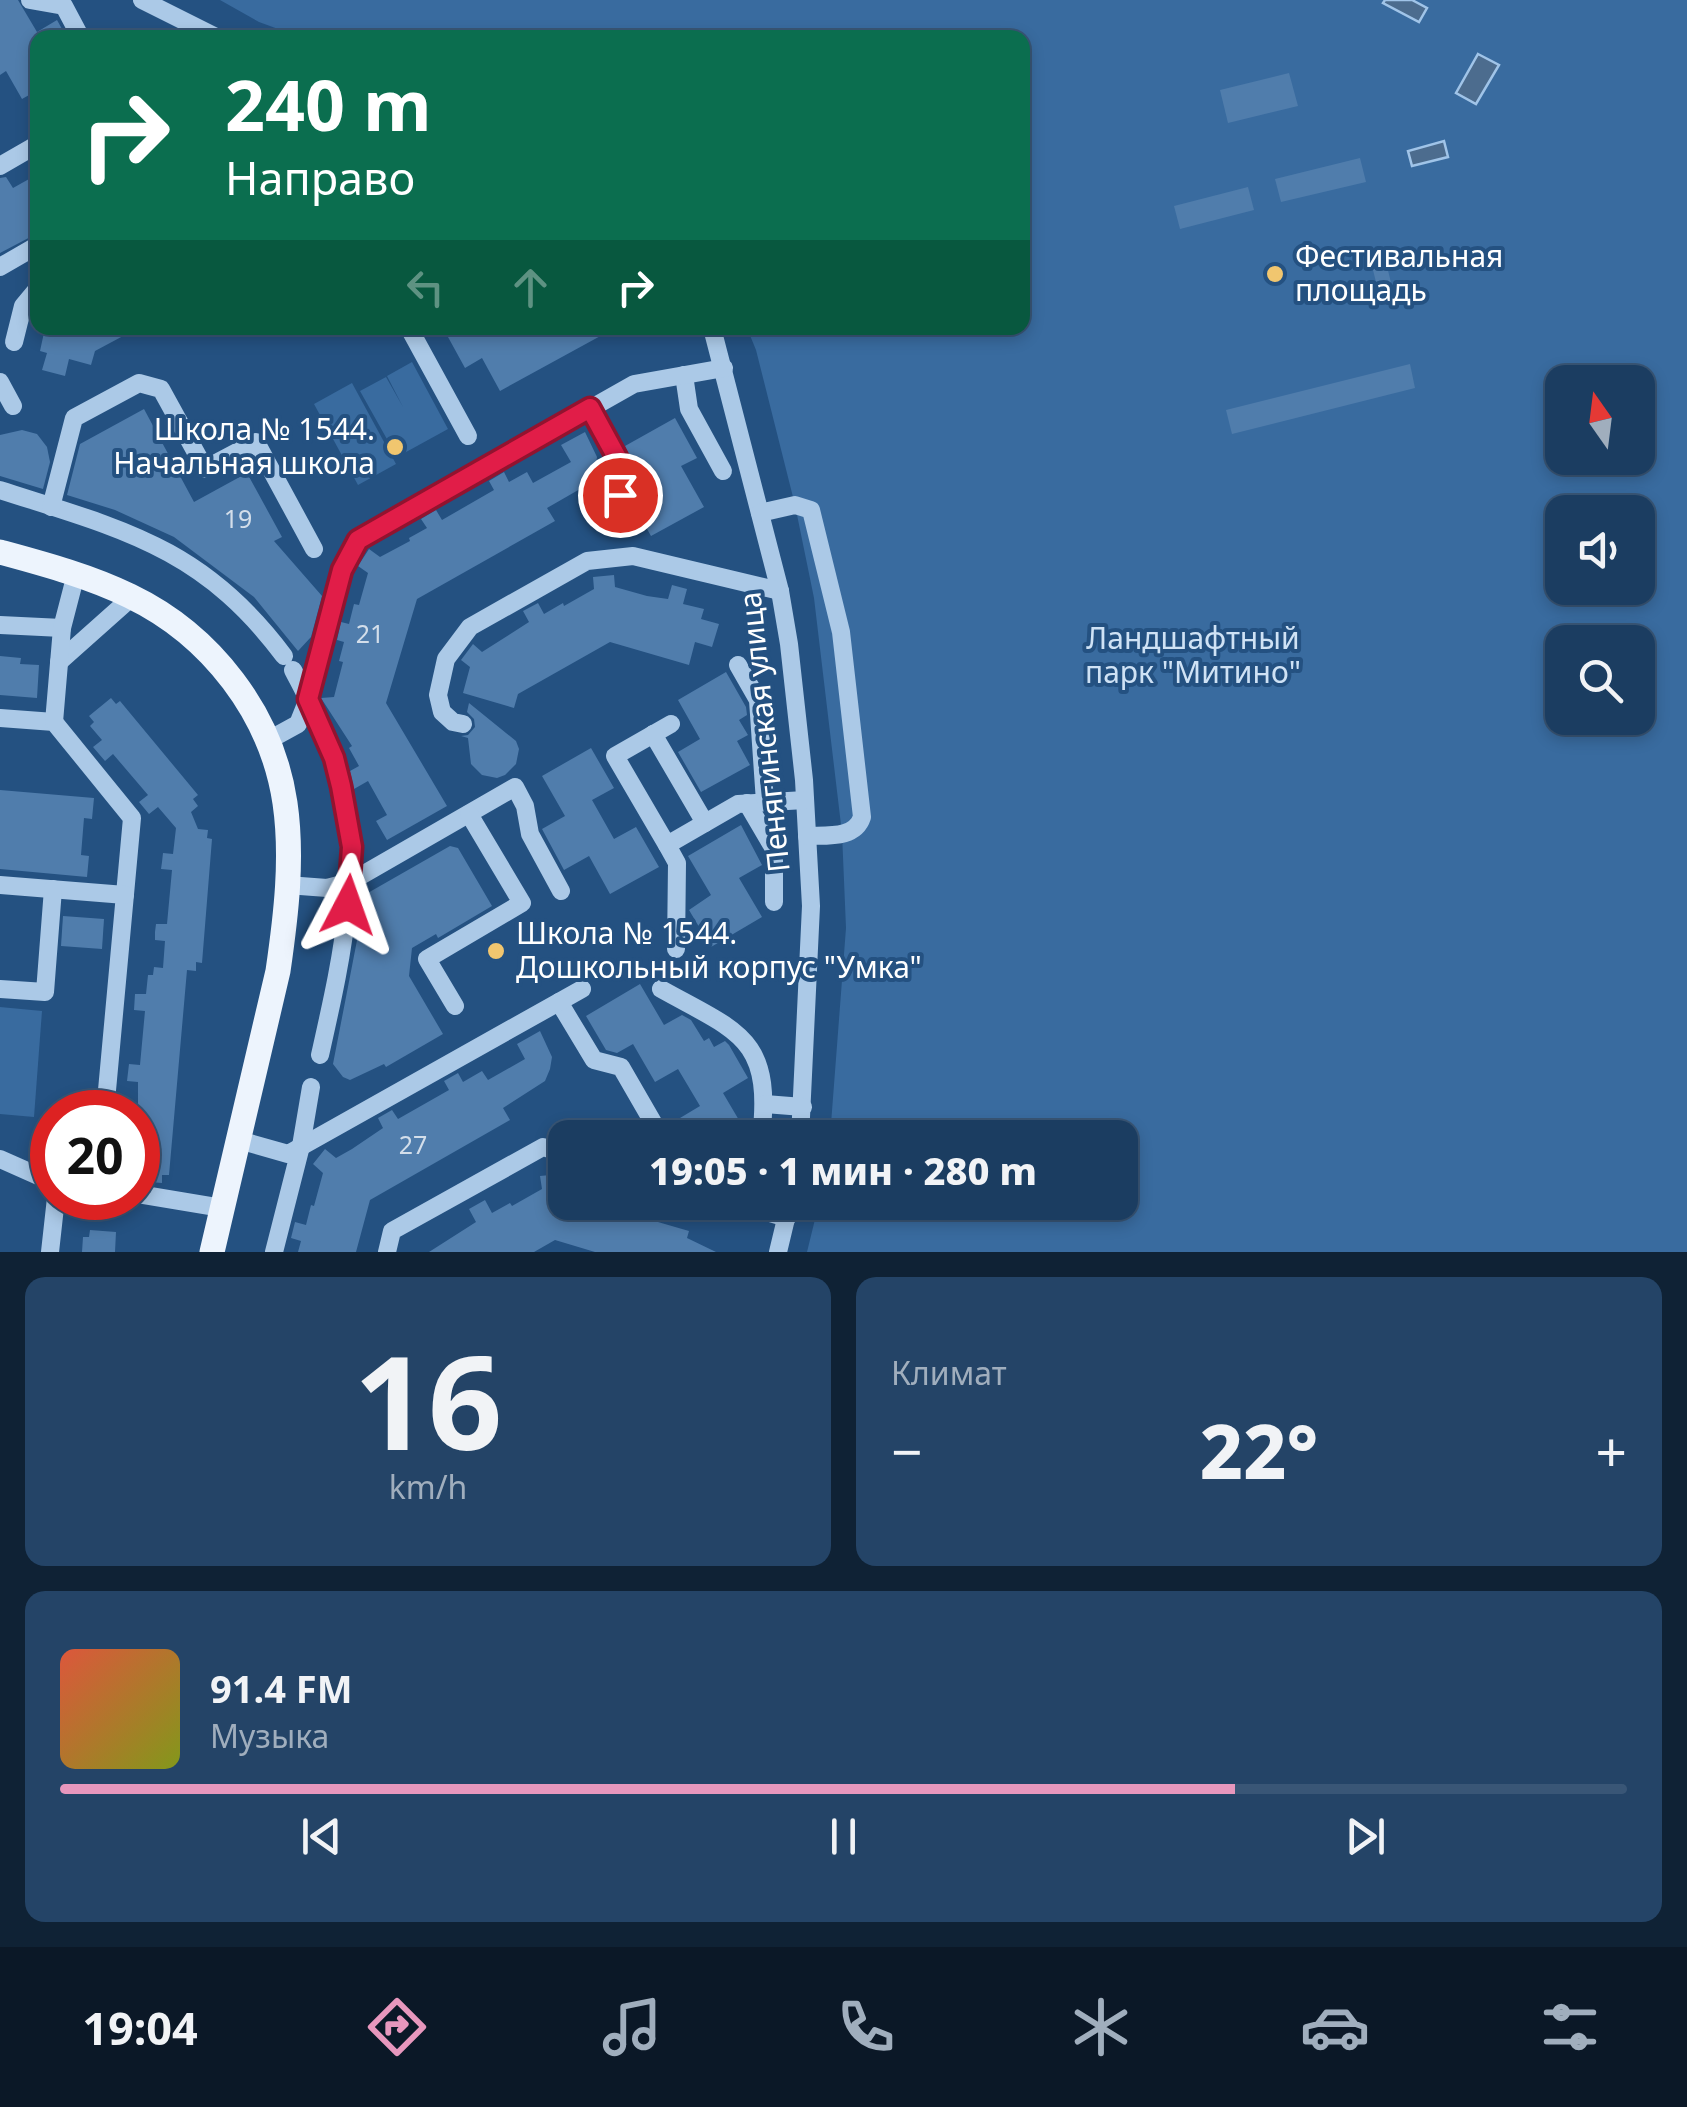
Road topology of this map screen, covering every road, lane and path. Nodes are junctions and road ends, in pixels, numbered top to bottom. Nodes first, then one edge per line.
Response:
1 (30, 0) edge
2 (142, 0) edge
3 (77, 30) edge
4 (185, 30) edge
5 (30, 149) edge
6 (0, 166) edge
7 (30, 250) edge
8 (0, 267) edge
9 (30, 297) edge
10 (414, 335) edge
11 (714, 335) edge
12 (14, 342) dead end
13 (724, 368) junction
14 (684, 375) junction
15 (0, 382) edge
16 (14, 406) dead end
17 (590, 408) junction
18 (468, 436) dead end
19 (723, 471) dead end
20 (0, 490) edge
21 (51, 507) junction
22 (760, 512) junction
23 (620, 526) dead end
24 (314, 549) dead end
25 (0, 552) edge
26 (76, 574) junction
27 (780, 591) junction
28 (132, 597) junction
29 (0, 626) edge
30 (62, 628) junction
31 (59, 662) junction
32 (738, 665) dead end
33 (308, 699) junction
34 (0, 718) edge
35 (54, 722) junction
36 (464, 724) dead end
37 (670, 724) dead end
38 (653, 734) junction
39 (267, 741) junction
40 (805, 800) junction
41 (756, 803) junction
42 (469, 814) junction
43 (706, 823) junction
44 (808, 836) junction
45 (666, 846) junction
46 (350, 882) junction
47 (0, 885) edge
48 (287, 885) junction
49 (53, 889) junction
50 (561, 891) dead end
51 (125, 895) junction
52 (774, 902) dead end
53 (676, 949) dead end
54 (0, 988) edge
55 (582, 988) dead end
56 (661, 988) dead end
57 (559, 1002) junction
58 (455, 1006) dead end
59 (320, 1055) dead end
60 (311, 1087) dead end
61 (107, 1090) edge
62 (765, 1104) junction
63 (803, 1107) junction
64 (652, 1120) edge
65 (763, 1120) edge
66 (802, 1120) edge
67 (239, 1140) junction
68 (302, 1146) junction
69 (548, 1149) edge
70 (0, 1159) edge
71 (30, 1172) edge
72 (160, 1198) edge
73 (222, 1208) junction
74 (54, 1220) edge
75 (786, 1220) edge
76 (50, 1252) edge
77 (212, 1252) edge
78 (274, 1252) edge
79 (387, 1252) edge
80 (778, 1252) edge

1 - 3 street
2 - 4 street
5 - 6 street
7 - 8 street
9 - 12 street
10 - 18 street
11 - 13 street, Пенягинская улица
13 - 14 street
13 - 22 street, Пенягинская улица
14 - 17 street
14 - 19 street
15 - 16 street
17 - 23 street
17 - 33 street
20 - 21 street
21 - 24 street
21 - 33 street
22 - 27 street, Пенягинская улица
22 - 44 street
25 - 26 main road
26 - 28 main road
26 - 30 street
27 - 36 street
27 - 40 street, Пенягинская улица
28 - 31 street
28 - 39 main road
29 - 30 street
30 - 31 street
31 - 35 street
32 - 41 street
33 - 39 street
33 - 46 street
34 - 35 street
35 - 51 street
37 - 38 street
38 - 43 street
38 - 45 street
39 - 48 main road
40 - 41 street
40 - 44 street, Пенягинская улица
41 - 43 street
41 - 52 street
42 - 46 street
42 - 50 street
42 - 58 street
43 - 45 street
44 - 63 street, Пенягинская улица
45 - 53 street
46 - 48 street
46 - 59 street
47 - 49 street
48 - 67 main road
49 - 51 street
49 - 54 street
51 - 61 street
55 - 57 street
56 - 62 street
57 - 64 street
57 - 68 street
60 - 68 street
62 - 63 street
62 - 65 street
63 - 66 street, Пенягинская улица
67 - 68 street
67 - 73 main road
68 - 78 street
69 - 79 street
70 - 71 street
72 - 73 street
73 - 77 main road
74 - 76 street
75 - 80 street

